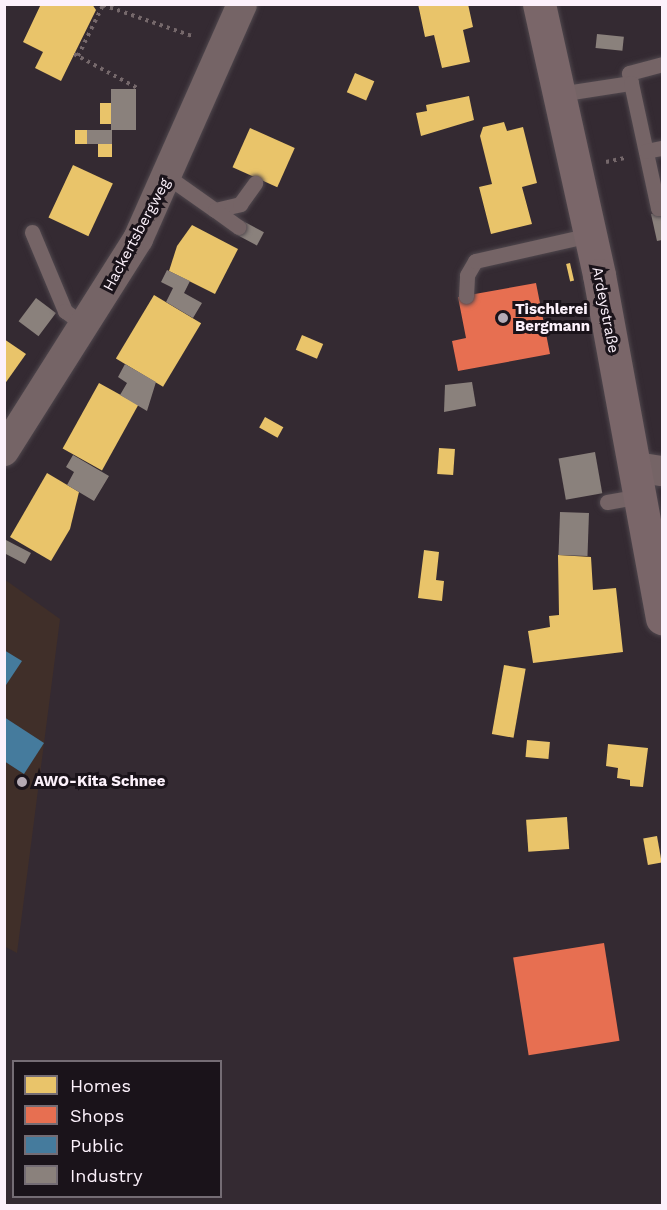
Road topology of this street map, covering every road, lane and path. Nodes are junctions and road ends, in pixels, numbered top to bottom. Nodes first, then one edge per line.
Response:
1 (242, 4) edge
2 (539, 4) edge
3 (103, 5) edge
4 (224, 48) junction
5 (663, 64) edge
6 (631, 83) junction
7 (139, 89) dead end
8 (559, 94) junction
9 (663, 148) edge
10 (646, 153) junction
11 (575, 167) junction
12 (168, 177) junction
13 (255, 183) dead end
14 (663, 208) edge
15 (215, 210) junction
16 (238, 227) dead end
17 (32, 232) dead end
18 (590, 235) junction
19 (466, 296) dead end
20 (87, 327) junction
21 (4, 451) edge
22 (649, 490) edge
23 (608, 502) dead end
24 (663, 618) edge

1 - 4 street, Hackertsbergweg
2 - 8 main road, Ardeystraße
3 - 4 path
3 - 7 path
4 - 12 street, Hackertsbergweg
5 - 6 lane
6 - 8 lane
6 - 10 lane
8 - 11 main road, Ardeystraße
9 - 10 lane
10 - 11 path
10 - 14 lane
11 - 18 main road, Ardeystraße
12 - 15 lane
12 - 20 street, Hackertsbergweg
13 - 15 lane
15 - 16 lane
17 - 20 lane
18 - 19 lane
18 - 22 main road, Ardeystraße
20 - 21 street, Hackertsbergweg
22 - 23 lane
22 - 24 main road, Ardeystraße

